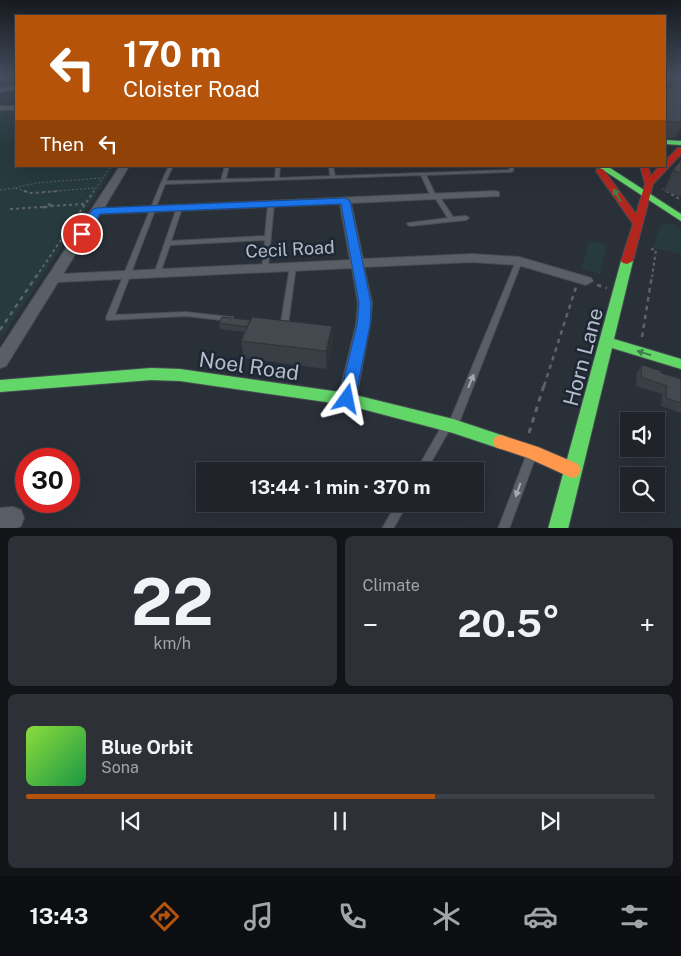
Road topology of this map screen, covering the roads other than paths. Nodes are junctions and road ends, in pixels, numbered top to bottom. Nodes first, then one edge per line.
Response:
1 (0, 108) edge
2 (15, 108) edge
3 (666, 142) edge
4 (681, 143) edge
5 (681, 150) edge
6 (666, 163) edge
7 (124, 167) edge
8 (170, 167) edge
9 (227, 167) edge
10 (278, 167) edge
11 (331, 167) edge
12 (398, 167) edge
13 (465, 167) edge
14 (512, 167) edge
15 (600, 167) edge
16 (601, 167) edge
17 (617, 167) edge
18 (644, 167) edge
19 (663, 167) edge
20 (468, 172) junction
21 (401, 174) junction
22 (423, 174) junction
23 (333, 177) junction
24 (277, 179) junction
25 (223, 181) junction
26 (163, 183) junction
27 (647, 188) junction
28 (495, 194) dead end
29 (436, 197) junction
30 (345, 201) junction
31 (271, 204) junction
32 (681, 207) edge
33 (178, 208) junction
34 (153, 209) junction
35 (97, 211) junction
36 (466, 218) dead end
37 (681, 218) edge
38 (451, 219) junction
39 (637, 223) junction
40 (410, 224) dead end
41 (268, 238) junction
42 (167, 243) junction
43 (519, 261) junction
44 (358, 262) junction
45 (293, 266) junction
46 (265, 268) junction
47 (157, 274) junction
48 (126, 275) junction
49 (54, 278) junction
50 (582, 280) road end
51 (235, 320) edge
52 (275, 324) edge
53 (608, 342) junction
54 (0, 362) edge
55 (681, 364) edge
56 (0, 386) edge
57 (347, 399) junction
58 (450, 426) junction
59 (528, 451) junction
60 (426, 462) edge
61 (572, 470) junction
62 (397, 512) edge
63 (387, 528) edge
64 (503, 528) edge
65 (558, 528) edge

1 - 2 street
3 - 4 main road
5 - 6 main road
7 - 35 street
8 - 26 lane
9 - 25 lane
10 - 24 lane
11 - 23 lane
12 - 21 lane
13 - 20 lane
14 - 20 lane
39 -> 15 main road
16 - 27 main road
17 - 27 main road
18 - 27 main road
19 - 27 main road
20 - 22 lane
21 - 22 lane
21 - 23 lane
22 - 29 lane
23 - 24 lane
24 - 25 lane
25 - 26 lane
26 - 34 lane
27 - 32 main road
27 - 37 main road
27 - 39 main road, Horn Lane
28 - 29 street
29 - 30 street
29 - 38 lane
30 - 31 street
30 - 44 street
31 - 33 street
31 - 41 lane
33 - 34 street
33 - 42 lane
34 - 35 street
34 - 48 lane
35 - 49 street
36 - 38 lane
38 - 40 lane
39 - 53 main road, Horn Lane
41 - 42 lane
41 - 46 lane
42 - 47 lane
43 - 44 street, Cecil Road
43 - 50 street, Cecil Road
58 -> 43 lane
44 - 45 street, Cecil Road
44 - 57 street
45 - 46 street, Cecil Road
45 - 52 lane
46 - 47 street, Cecil Road
47 - 48 street, Cecil Road
48 - 49 street, Cecil Road
48 - 51 lane
49 - 54 street
55 -> 53 main road
53 - 61 main road, Horn Lane
56 - 57 main road, Noel Road
57 - 58 main road, Noel Road
58 - 59 main road, Noel Road
58 - 60 lane
59 - 61 main road, Noel Road
59 -> 64 lane
61 - 65 main road, Horn Lane
62 - 63 lane

